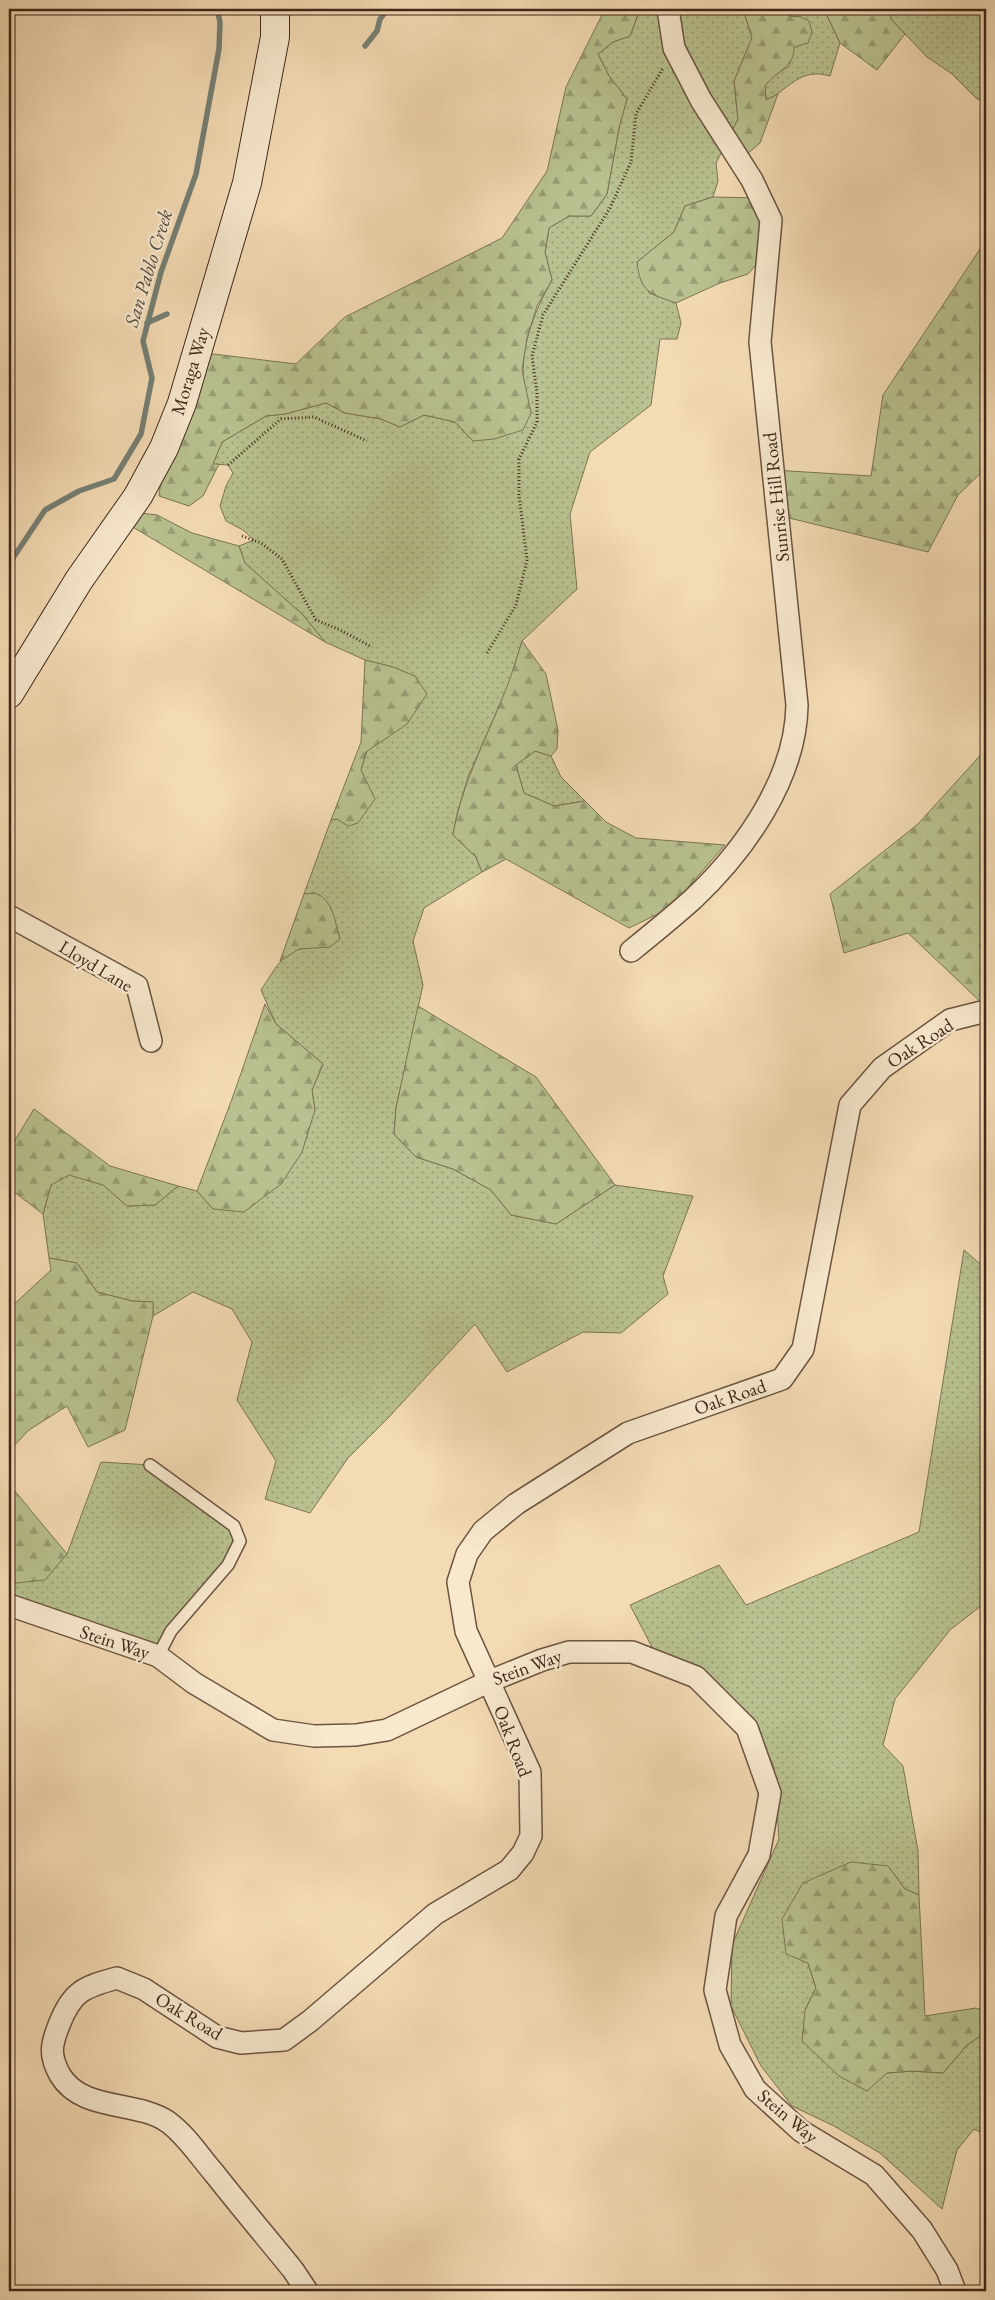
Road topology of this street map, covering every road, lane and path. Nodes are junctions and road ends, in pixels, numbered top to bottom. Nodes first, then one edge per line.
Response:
1 (275, 9) edge
2 (668, 9) edge
3 (674, 48) junction
4 (367, 441) dead end
5 (228, 465) dead end
6 (242, 536) dead end
7 (372, 647) dead end
8 (488, 653) dead end
9 (9, 694) edge
10 (9, 916) edge
11 (631, 951) dead end
12 (986, 1011) edge
13 (151, 1041) dead end
14 (150, 1465) dead end
15 (9, 1605) edge
16 (158, 1656) junction
17 (490, 1681) junction
18 (308, 2291) edge
19 (956, 2291) edge

1 - 9 main road, Moraga Way
2 - 3 street, Sunrise Hill Road
3 - 8 path
3 - 11 street, Sunrise Hill Road
4 - 5 path
6 - 7 path
10 - 13 street, Lloyd Lane
12 - 17 street, Oak Road
14 - 16 lane
15 - 16 street, Stein Way
16 - 17 street, Stein Way
17 - 18 street, Oak Road
17 - 19 street, Stein Way

